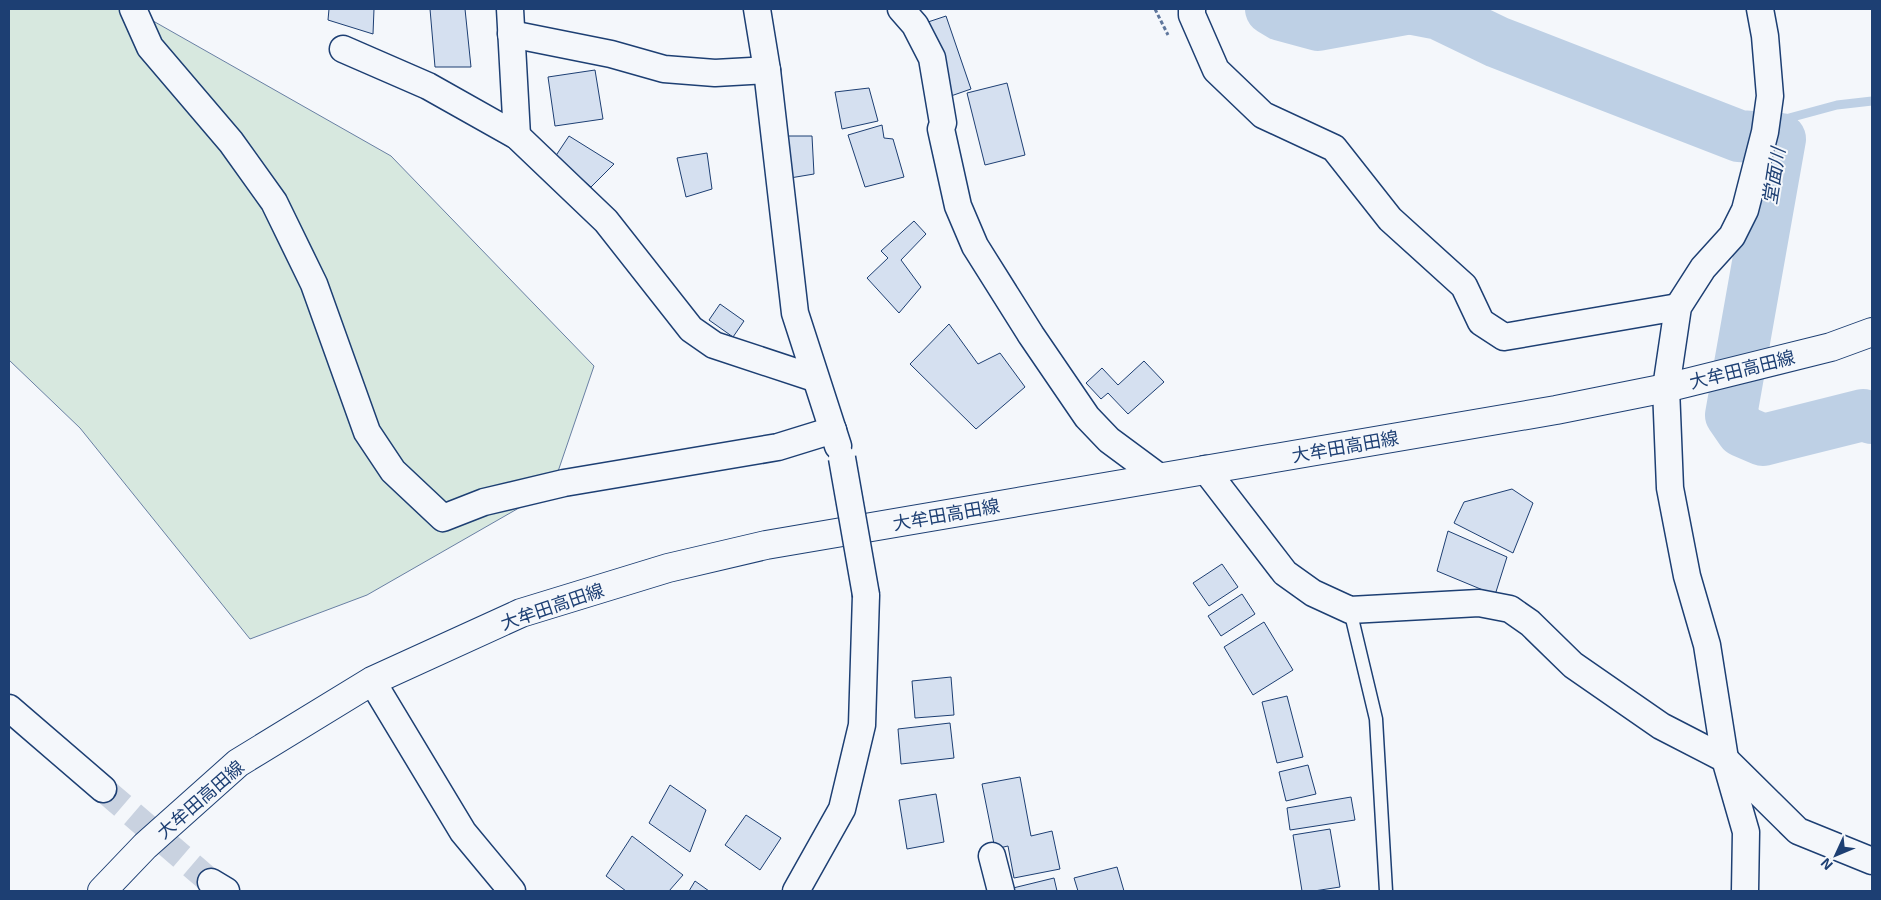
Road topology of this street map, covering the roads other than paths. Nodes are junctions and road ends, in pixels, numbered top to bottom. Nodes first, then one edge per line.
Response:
1 (133, 9) edge
2 (757, 9) edge
3 (900, 9) edge
4 (1192, 9) edge
5 (1760, 9) edge
6 (510, 21) edge
7 (343, 49) dead end
8 (767, 70) junction
9 (518, 136) junction
10 (1678, 307) junction
11 (1872, 332) edge
12 (814, 378) junction
13 (1666, 388) junction
14 (833, 430) junction
15 (1206, 469) junction
16 (1159, 478) junction
17 (1350, 610) junction
18 (372, 680) junction
19 (9, 708) edge
20 (1725, 759) junction
21 (103, 789) tunnel mouth
22 (992, 856) dead end
23 (1872, 861) edge
24 (802, 886) edge
25 (102, 891) edge
26 (512, 891) edge
27 (1001, 891) edge
28 (1386, 891) edge
29 (1745, 891) edge

1 - 14 street
2 - 8 street
3 - 16 street
4 - 10 street
5 - 10 street
6 - 8 street
6 - 9 street
7 - 9 street
8 - 12 street
9 - 12 street
10 - 13 street
11 - 13 main road, 大牟田高田線
12 - 14 street
13 - 15 main road, 大牟田高田線
13 - 20 street
14 - 24 street, bridge
15 - 16 main road, 大牟田高田線
15 - 17 street
16 - 18 main road, 大牟田高田線
17 - 20 street
17 - 28 lane
18 - 25 main road, 大牟田高田線
18 - 26 street
19 - 21 street
20 - 23 street
20 - 29 street
22 - 27 street

